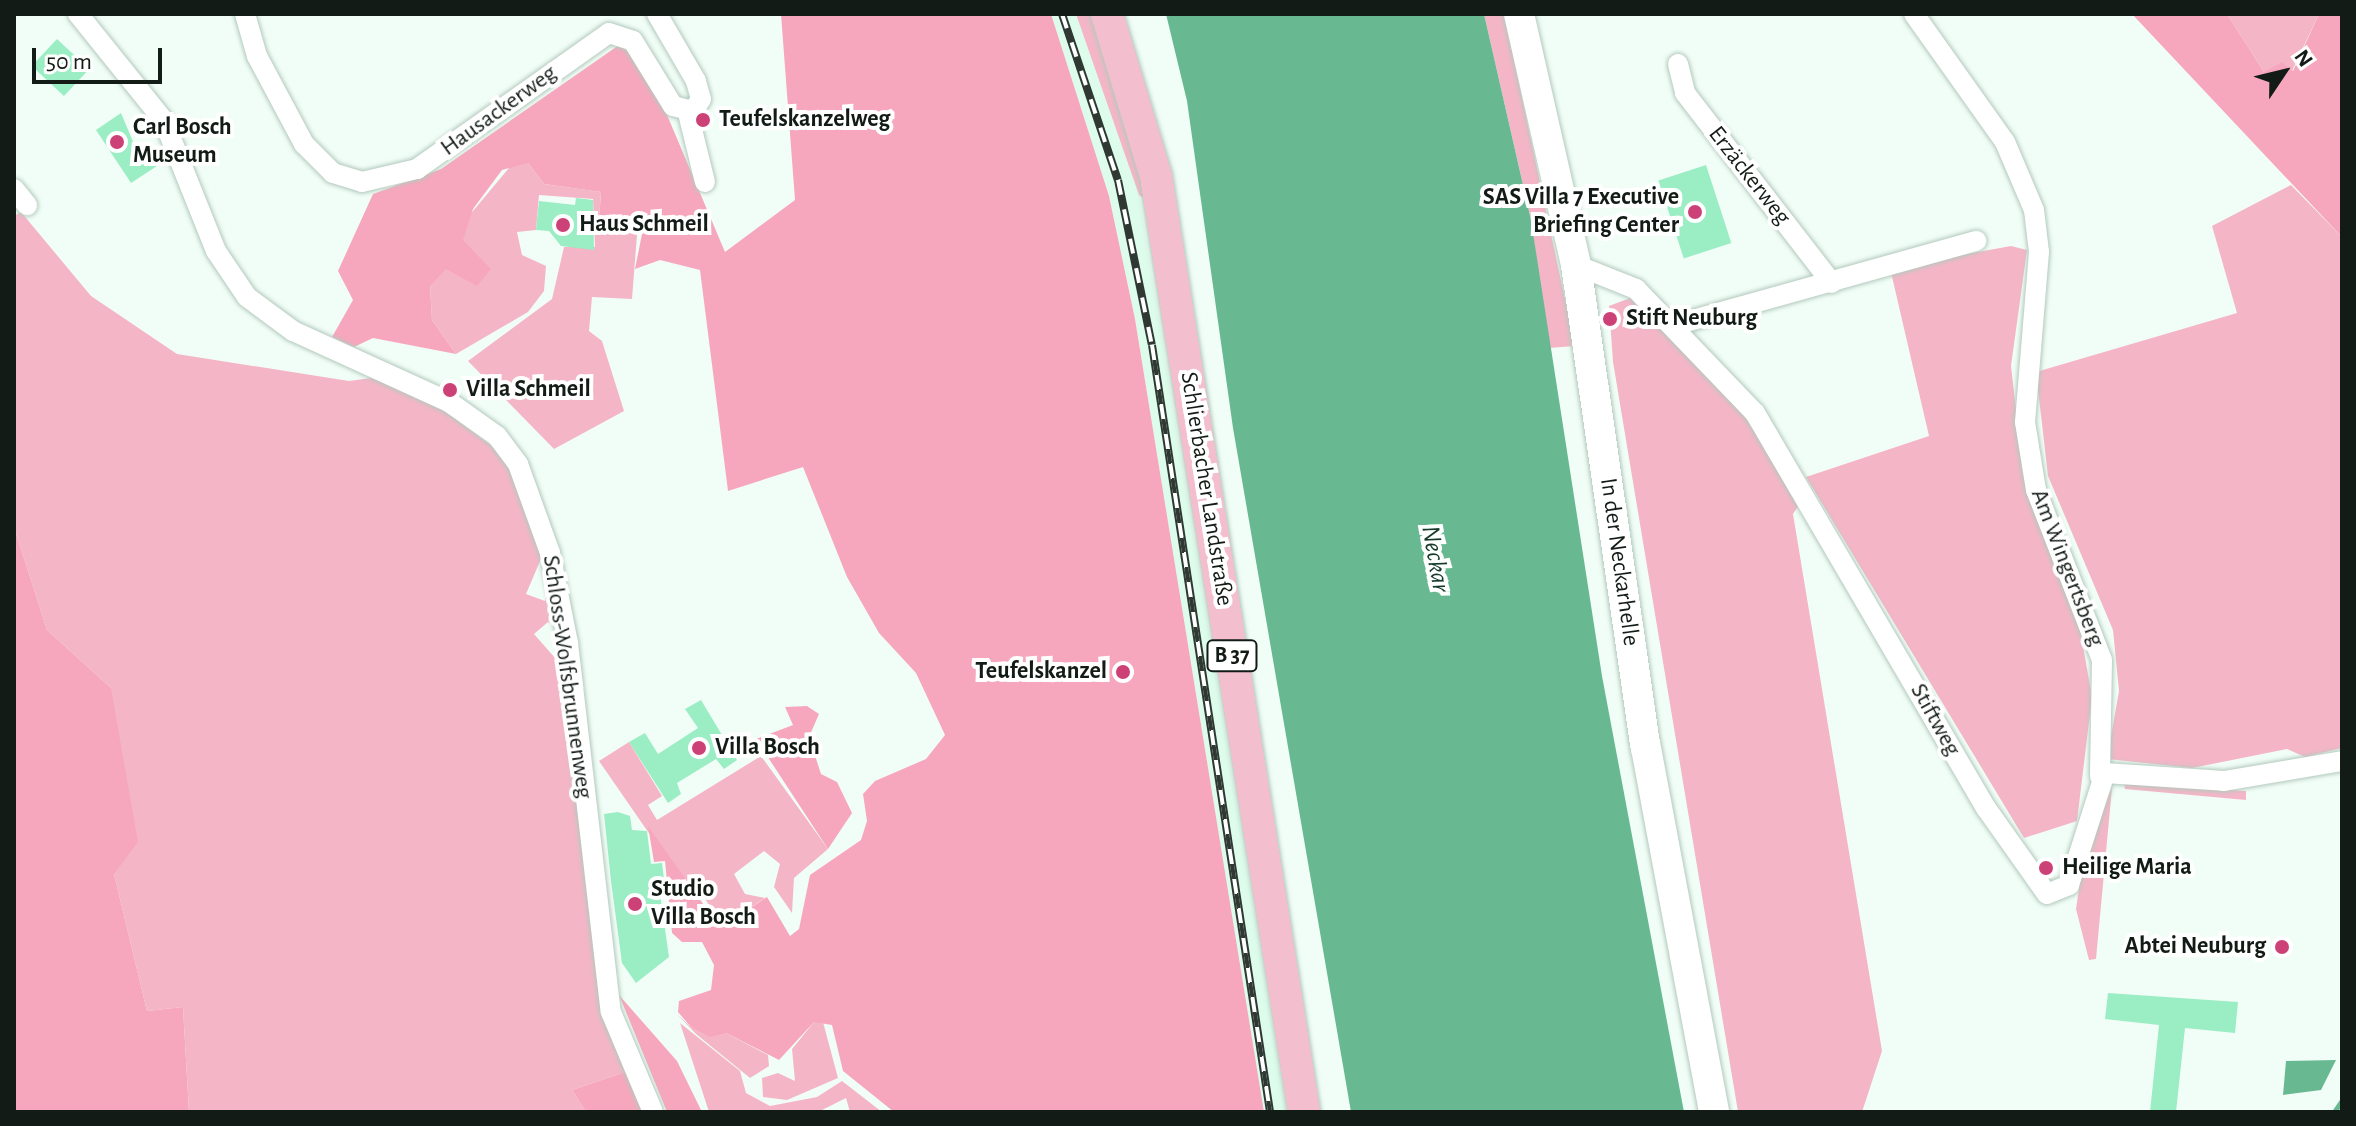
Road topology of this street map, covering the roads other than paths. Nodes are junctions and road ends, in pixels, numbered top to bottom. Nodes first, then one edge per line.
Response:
1 (78, 14) edge
2 (245, 14) edge
3 (657, 14) edge
4 (1107, 14) edge
5 (1519, 14) edge
6 (1914, 14) edge
7 (1678, 64) dead end
8 (688, 113) junction
9 (705, 182) dead end
10 (1976, 241) dead end
11 (1576, 265) junction
12 (1832, 283) junction
13 (1675, 325) junction
14 (2342, 761) edge
15 (2100, 776) junction
16 (653, 1112) edge
17 (1304, 1112) edge
18 (1714, 1112) edge

1 - 16 street, Schloss-Wolfsbrunnenweg
2 - 8 street, Hausackerweg
3 - 8 street
4 - 17 main road, Schlierbacher Landstraße / B 37
5 - 11 main road, In der Neckarhelle
6 - 15 street, Am Wingertsberg
7 - 12 street, Erzäckerweg
8 - 9 street
10 - 12 street
11 - 13 street, Stiftweg
11 - 18 main road, In der Neckarhelle
12 - 13 street
13 - 15 street, Stiftweg
14 - 15 street

